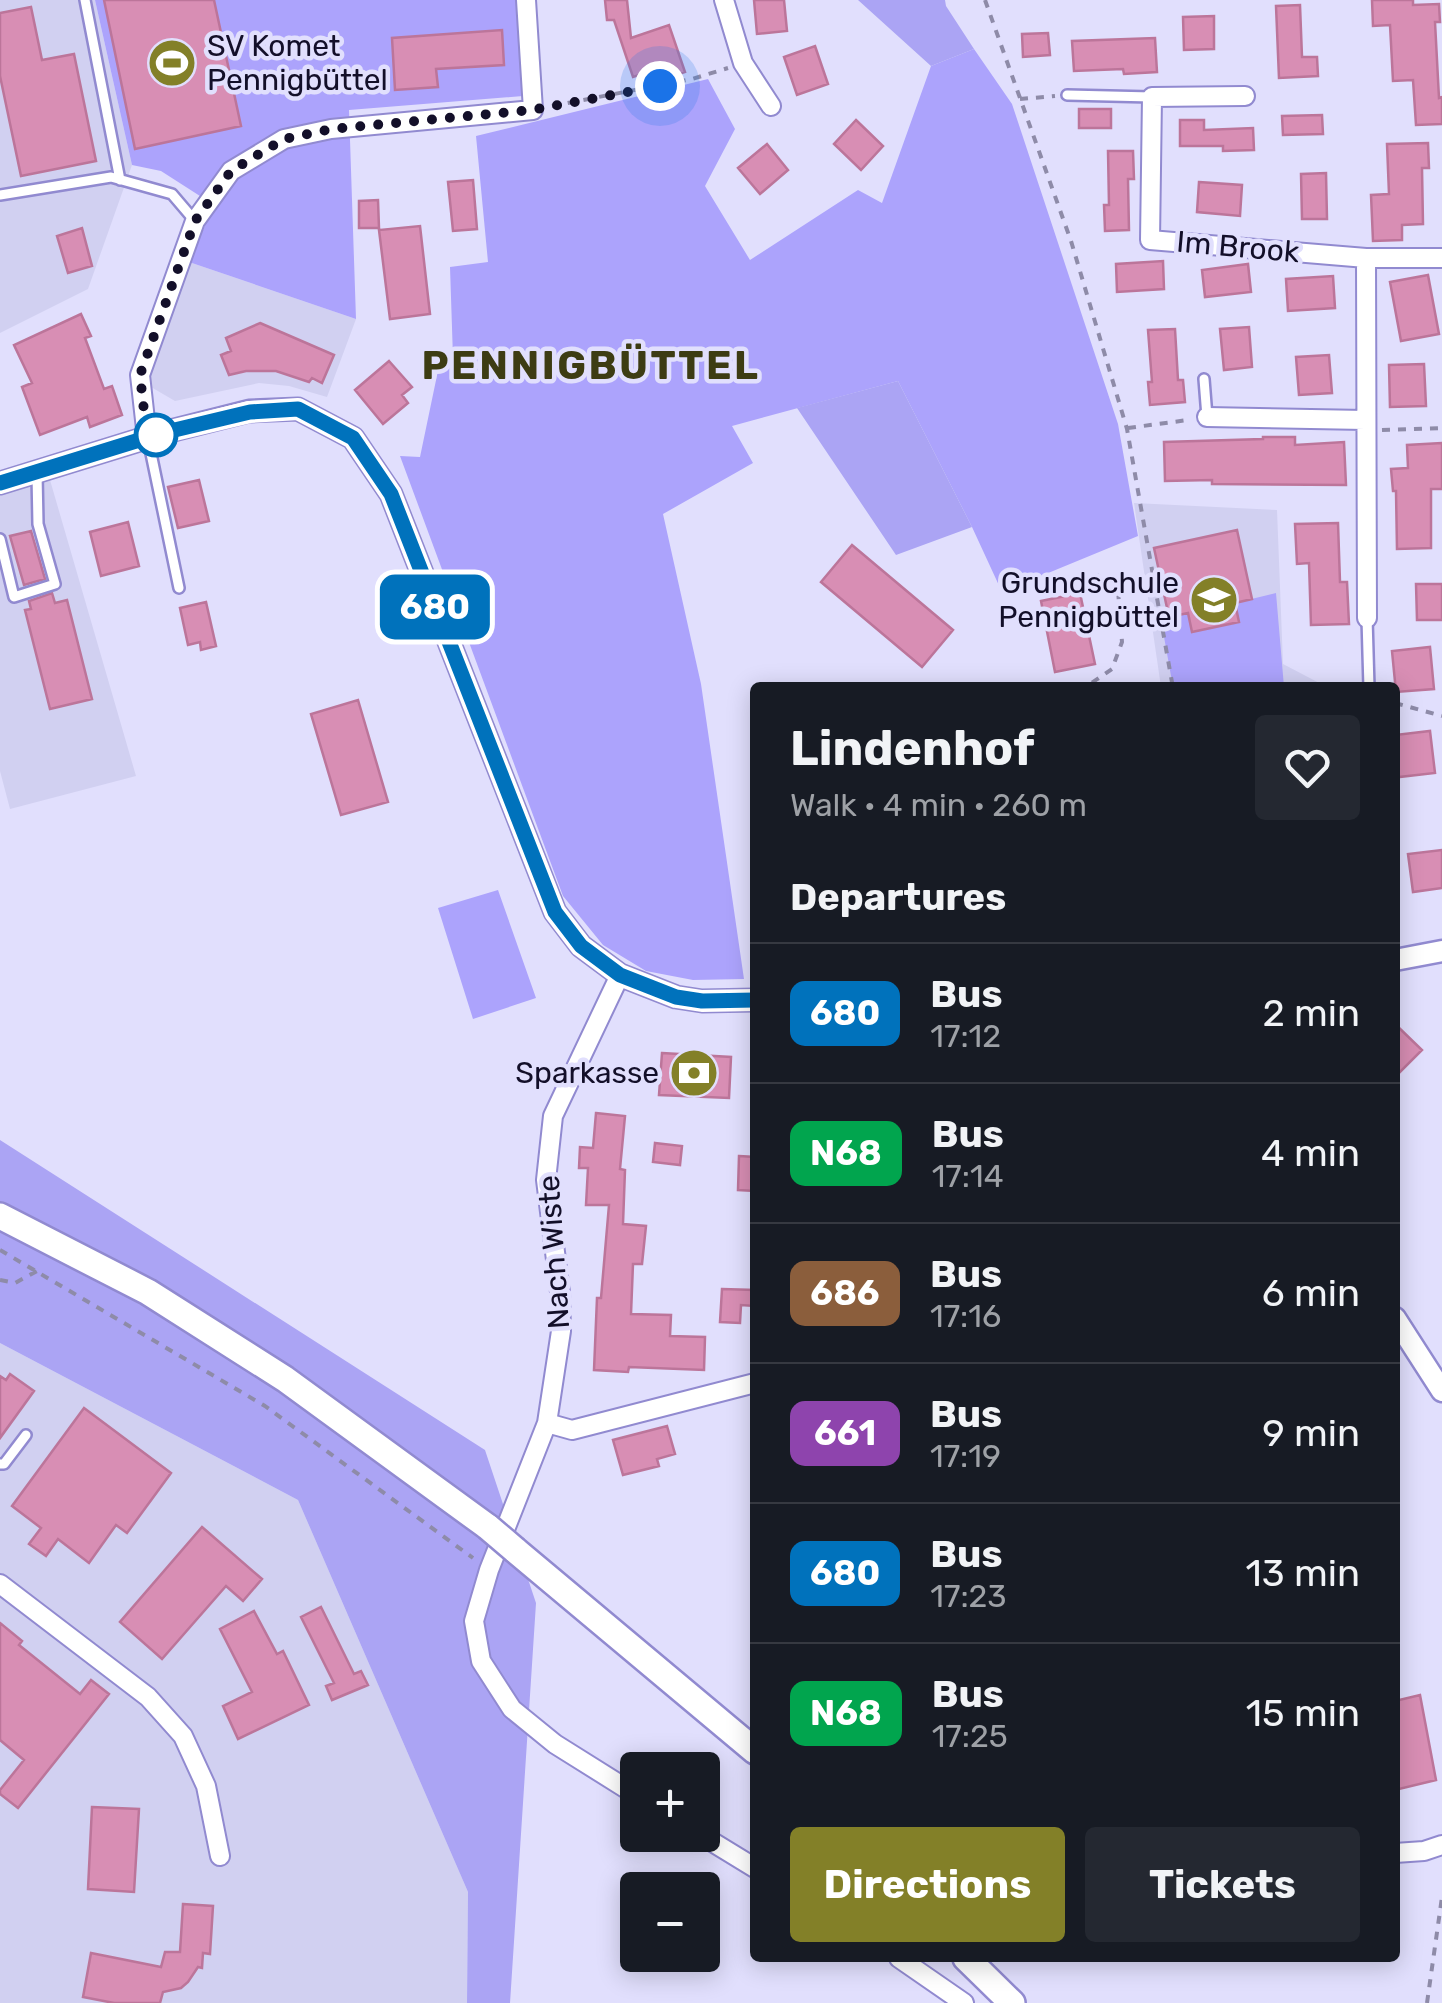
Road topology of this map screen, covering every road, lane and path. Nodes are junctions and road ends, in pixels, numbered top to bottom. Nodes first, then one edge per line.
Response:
1 (85, 0) edge
2 (526, 0) edge
3 (724, 0) edge
4 (985, 0) edge
5 (744, 63) junction
6 (1066, 95) joint
7 (1245, 96) dead end
8 (1152, 98) junction
9 (1020, 99) junction
10 (771, 106) dead end
11 (532, 110) junction
12 (120, 180) junction
13 (0, 195) edge
14 (195, 221) junction
15 (1366, 258) junction
16 (1442, 258) edge
17 (1204, 379) dead end
18 (1208, 417) junction
19 (1366, 425) junction
20 (1127, 428) junction
21 (1442, 428) edge
22 (147, 438) junction
23 (37, 472) junction
24 (0, 482) edge
25 (0, 538) edge
26 (1060, 578) dead end
27 (179, 588) dead end
28 (1367, 618) joint
29 (1093, 682) edge
30 (1172, 682) edge
31 (1370, 682) edge
32 (1400, 705) edge
33 (1442, 716) edge
34 (1442, 951) edge
35 (1400, 959) edge
36 (620, 975) junction
37 (750, 1000) edge
38 (0, 1216) edge
39 (0, 1250) edge
40 (37, 1271) junction
41 (0, 1280) edge
42 (1400, 1326) edge
43 (750, 1383) edge
44 (1442, 1391) edge
45 (547, 1422) junction
46 (26, 1434) dead end
47 (0, 1464) edge
48 (489, 1570) junction
49 (0, 1584) edge
50 (750, 1747) edge
51 (620, 1785) edge
52 (1442, 1845) edge
53 (720, 1847) edge
54 (1400, 1853) edge
55 (220, 1856) dead end
56 (750, 1865) edge
57 (1442, 1896) edge
58 (905, 1962) edge
59 (970, 1962) edge
60 (964, 2003) edge
61 (1012, 2003) edge
62 (1427, 2003) edge

1 - 12 lane
2 - 11 street
3 - 5 street
4 - 9 path
5 - 10 street
5 - 11 path
6 - 8 lane
6 - 9 path
7 - 8 street
8 - 15 street, Im Brook
9 - 20 path
11 - 14 street
12 - 13 lane
12 - 14 lane
14 - 22 street
15 - 16 street, Im Brook
15 - 19 street
17 - 18 lane
18 - 19 street
18 - 20 path
19 - 21 path
19 - 28 street
20 - 30 path
22 - 23 street
22 - 27 lane
22 - 36 street
23 - 24 street
23 - 25 lane
26 - 29 path
28 - 31 lane
32 - 33 path
34 - 35 street
36 - 37 street
36 - 45 street, Nach Wiste
38 - 50 main road, bridge
39 - 40 path
40 - 41 path
40 - 48 path
42 - 44 street
43 - 45 street
45 - 48 street, Nach Wiste
46 - 47 lane
48 - 51 street, Nach Wiste
49 - 55 street
52 - 54 street
53 - 56 street
57 - 62 path
58 - 60 street
59 - 61 main road

